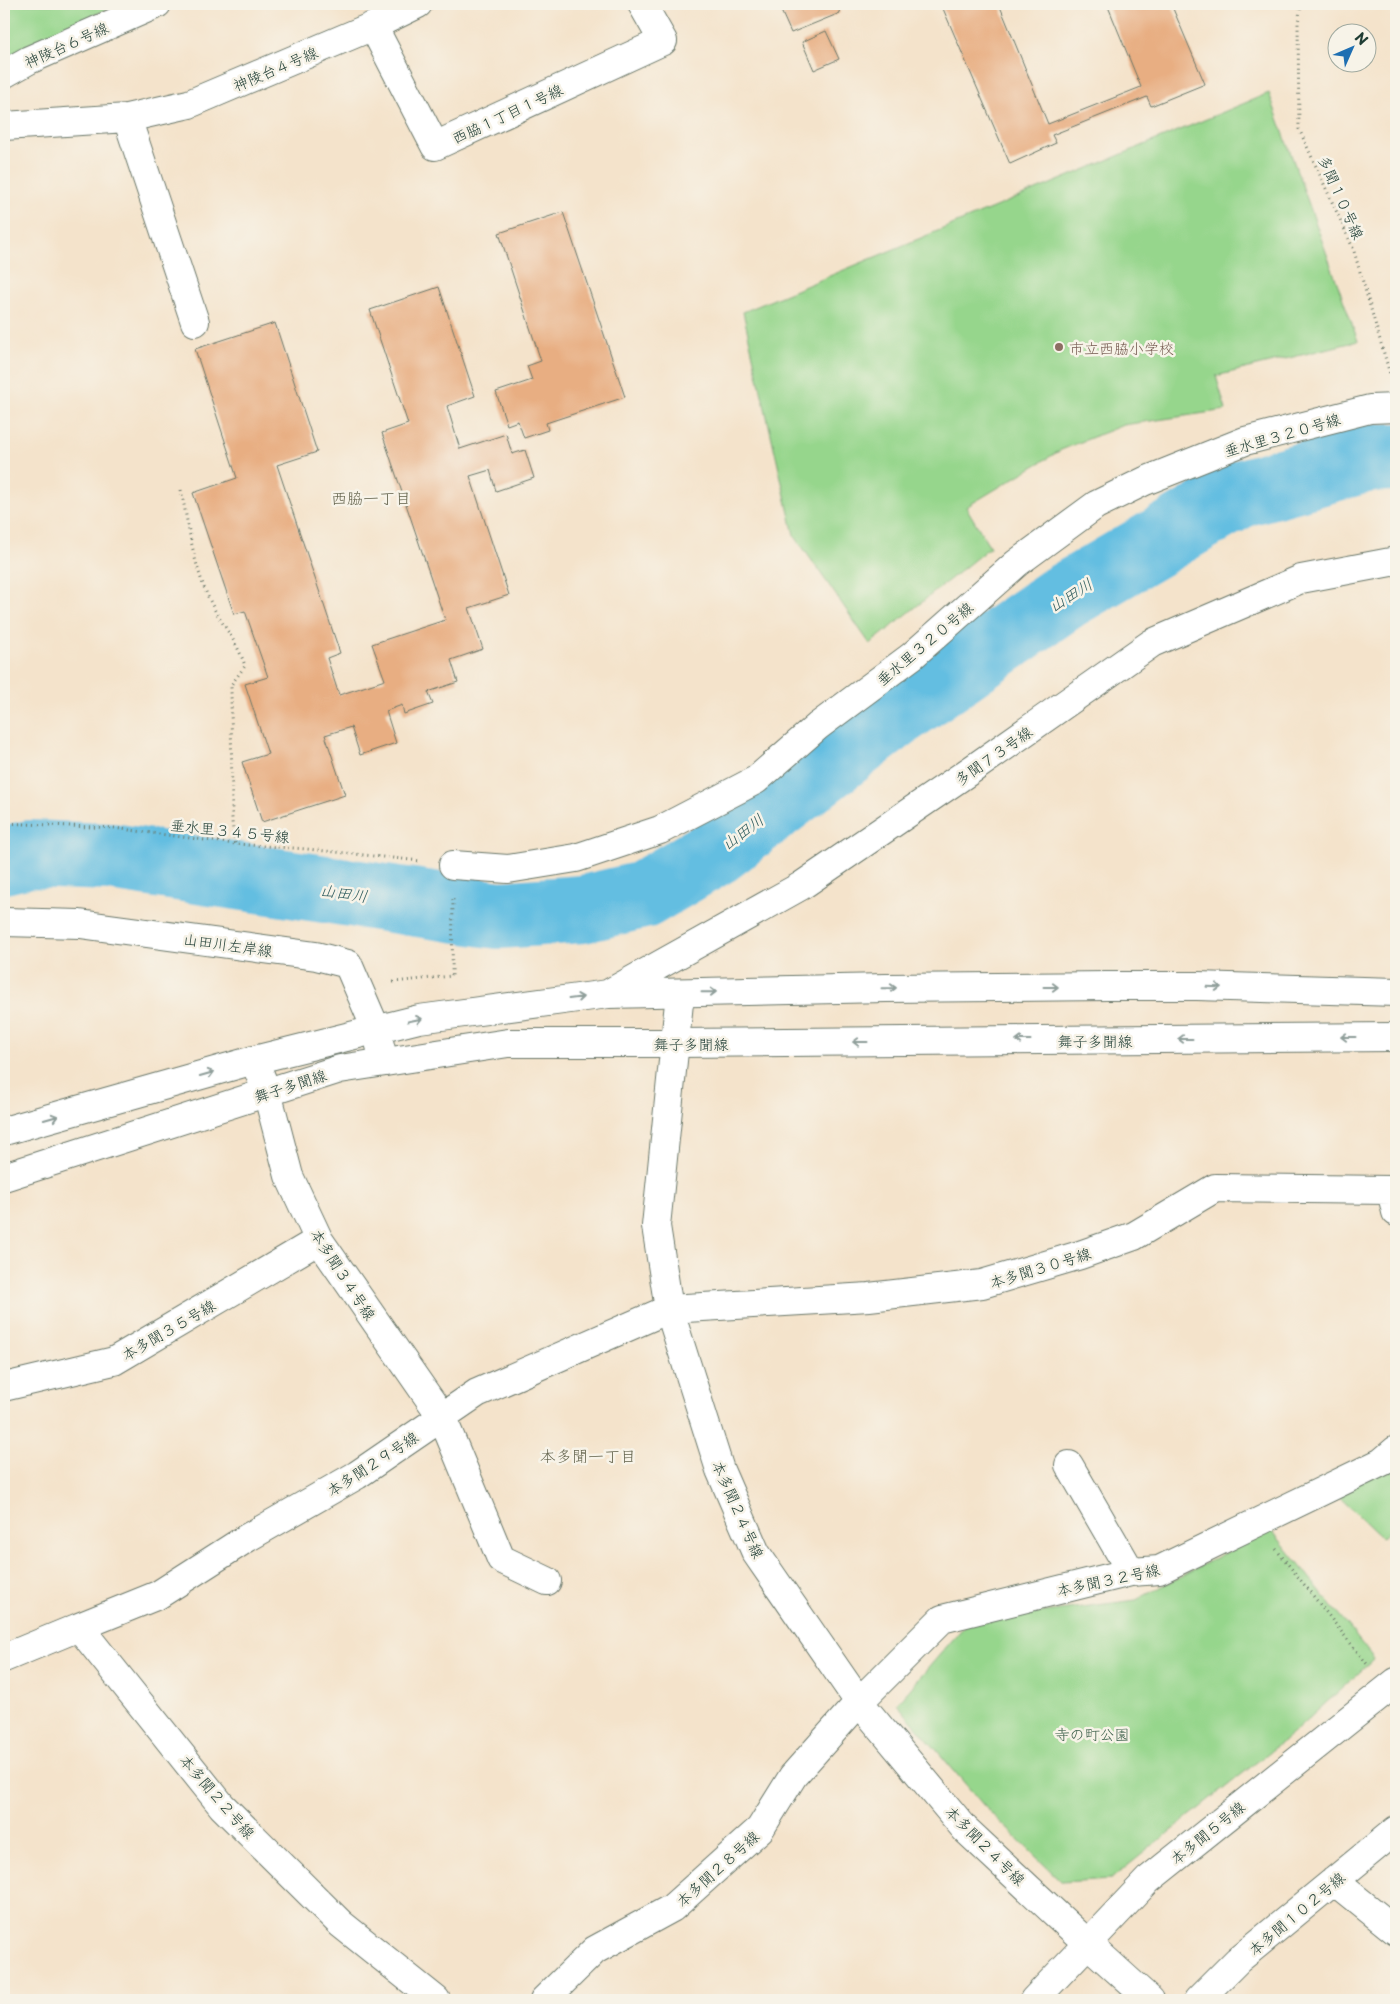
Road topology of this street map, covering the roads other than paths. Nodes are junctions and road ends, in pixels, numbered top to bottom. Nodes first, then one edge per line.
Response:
1 (157, 4) edge
2 (418, 4) edge
3 (642, 4) edge
4 (373, 26) junction
5 (4, 74) edge
6 (126, 118) junction
7 (4, 126) edge
8 (195, 322) dead end
9 (1396, 408) edge
10 (1396, 561) edge
11 (453, 865) road end
12 (4, 922) edge
13 (1396, 992) edge
14 (680, 993) junction
15 (608, 994) junction
16 (376, 1029) junction
17 (1396, 1037) edge
18 (675, 1043) junction
19 (254, 1060) junction
20 (384, 1062) junction
21 (267, 1092) junction
22 (4, 1131) edge
23 (4, 1177) edge
24 (1394, 1197) edge
25 (319, 1240) junction
26 (669, 1310) junction
27 (4, 1387) edge
28 (442, 1417) junction
29 (1396, 1450) edge
30 (1069, 1465) dead end
31 (1131, 1572) junction
32 (547, 1581) dead end
33 (79, 1627) junction
34 (4, 1658) edge
35 (1392, 1685) edge
36 (859, 1702) junction
37 (1396, 1830) edge
38 (1334, 1881) junction
39 (1396, 1930) edge
40 (1087, 1943) junction
41 (436, 2000) edge
42 (544, 2000) edge
43 (1034, 2000) edge
44 (1150, 2000) edge
45 (1198, 2000) edge

1 - 5 street, 神陵台６号線
2 - 4 street, 神陵台４号線
3 - 4 street, 西脇１丁目１号線
4 - 6 street, 神陵台４号線
6 - 7 street, 神陵台４号線
6 - 8 street
9 - 11 street, 垂水里３２０号線
10 - 15 street, 多聞７３号線
12 - 16 street, 山田川左岸線
14 -> 13 street, 舞子多聞線
14 - 15 street, 舞子多聞線
14 - 18 street, 本多聞２４号線
16 -> 15 street, 舞子多聞線
16 - 19 street, 舞子多聞線
16 - 20 street, 山田川左岸線
17 -> 18 street, 舞子多聞線
18 - 20 street, 舞子多聞線
18 - 26 street, 本多聞２４号線
19 - 21 street, 本多聞３４号線
22 -> 19 street, 舞子多聞線
20 - 21 street, 舞子多聞線
21 - 23 street, 舞子多聞線
21 - 25 street, 本多聞３４号線
24 - 26 street, 本多聞３０号線
25 - 27 street, 本多聞３５号線
25 - 28 street, 本多聞３４号線
26 - 28 street, 本多聞２９号線
26 - 36 street, 本多聞２４号線
28 - 32 street, 本多聞３４号線
28 - 33 street, 本多聞２９号線
29 - 31 street, 本多聞３２号線
30 - 31 street
31 - 36 street, 本多聞３２号線
33 - 34 street
33 - 41 street, 本多聞２２号線
35 - 40 street, 本多聞５号線
36 - 40 street, 本多聞２４号線
36 - 42 street, 本多聞２８号線
37 - 38 street, 本多聞１０２号線
38 - 39 street
38 - 45 street, 本多聞１０２号線
40 - 43 street, 本多聞５号線
40 - 44 street, 本多聞２４号線

